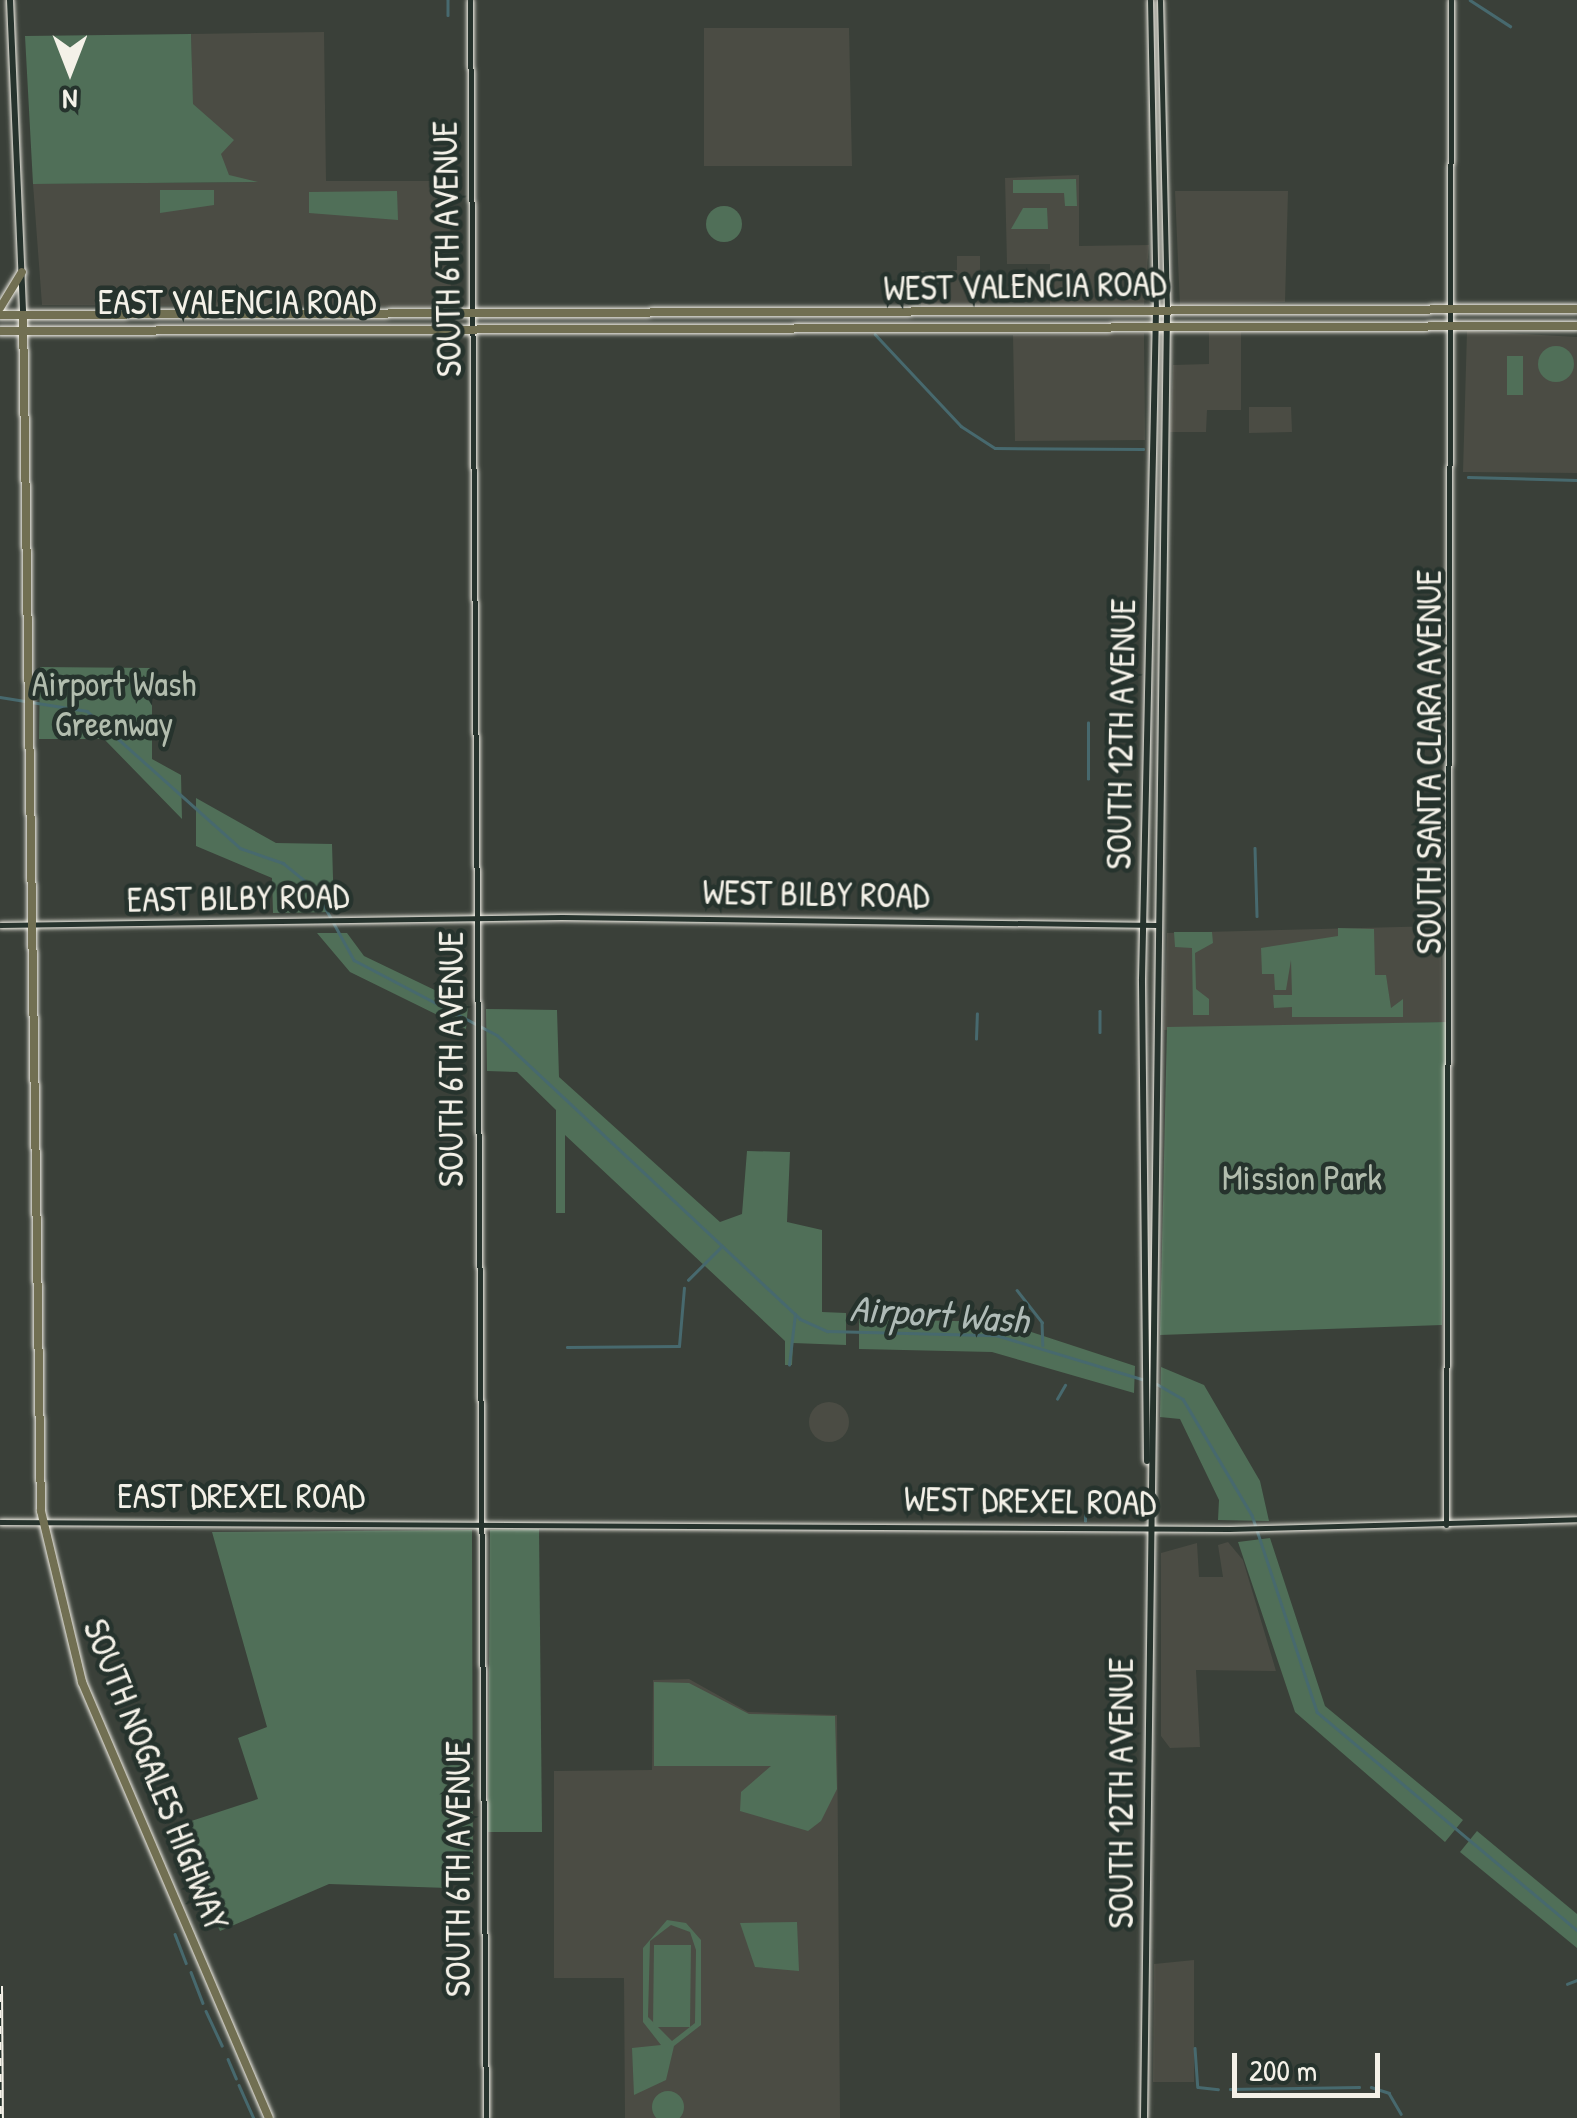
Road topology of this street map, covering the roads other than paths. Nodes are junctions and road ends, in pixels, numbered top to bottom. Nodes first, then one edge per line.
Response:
1 (10, 0) edge
2 (470, 0) edge
3 (1150, 0) edge
4 (1160, 0) edge
5 (1451, 0) edge
6 (22, 272) junction
7 (1577, 308) edge
8 (1454, 310) junction
9 (0, 311) edge
10 (1156, 312) junction
11 (1167, 312) junction
12 (23, 315) junction
13 (1008, 315) junction
14 (310, 316) junction
15 (474, 316) junction
16 (855, 316) junction
17 (1456, 320) junction
18 (1577, 326) edge
19 (1155, 327) junction
20 (1167, 327) junction
21 (1008, 328) junction
22 (310, 329) junction
23 (855, 329) junction
24 (474, 330) junction
25 (0, 331) edge
26 (24, 331) junction
27 (1152, 431) junction
28 (1162, 446) junction
29 (476, 921) junction
30 (1142, 924) junction
31 (0, 925) edge
32 (30, 925) junction
33 (1157, 925) junction
34 (1143, 1026) junction
35 (1157, 1026) junction
36 (1148, 1467) junction
37 (1577, 1519) edge
38 (481, 1520) junction
39 (43, 1521) junction
40 (0, 1522) edge
41 (1446, 1525) junction
42 (1147, 1529) junction
43 (270, 2118) edge
44 (486, 2118) edge
45 (1144, 2118) edge

1 - 6 main road, SOUTH NOGALES HIGHWAY
2 - 15 street, SOUTH 6TH AVENUE
3 - 10 street, SOUTH 12TH AVENUE
4 - 11 street, SOUTH 12TH AVENUE
5 - 8 street, SOUTH SANTA CLARA AVENUE
6 - 9 main road
6 - 12 main road, SOUTH NOGALES HIGHWAY
7 - 8 main road, WEST VALENCIA ROAD
8 - 11 main road, WEST VALENCIA ROAD
8 - 17 street, SOUTH SANTA CLARA AVENUE
9 - 12 main road, EAST VALENCIA ROAD
10 - 11 main road, WEST VALENCIA ROAD
10 - 13 main road, WEST VALENCIA ROAD
10 - 19 main road, SOUTH 12TH AVENUE
11 - 20 main road, SOUTH 12TH AVENUE
12 - 14 main road, EAST VALENCIA ROAD
12 - 26 main road, SOUTH NOGALES HIGHWAY
13 - 16 main road, WEST VALENCIA ROAD
13 - 21 main road
14 - 15 main road, EAST VALENCIA ROAD
14 - 22 main road
15 - 16 main road, WEST VALENCIA ROAD
15 - 24 street, SOUTH 6TH AVENUE
16 - 23 main road
17 - 18 main road, WEST VALENCIA ROAD
17 - 20 main road, WEST VALENCIA ROAD
17 - 41 street, SOUTH SANTA CLARA AVENUE
19 - 20 main road, WEST VALENCIA ROAD
19 - 21 main road, WEST VALENCIA ROAD
19 - 27 main road, SOUTH 12TH AVENUE
20 - 28 main road, SOUTH 12TH AVENUE
21 - 23 main road, WEST VALENCIA ROAD
22 - 24 main road, EAST VALENCIA ROAD
22 - 26 main road, EAST VALENCIA ROAD
23 - 24 main road, WEST VALENCIA ROAD
24 - 29 street, SOUTH 6TH AVENUE
25 - 26 main road, EAST VALENCIA ROAD
26 - 32 main road, SOUTH NOGALES HIGHWAY
27 - 28 main road
27 - 30 main road, SOUTH 12TH AVENUE
28 - 33 main road, SOUTH 12TH AVENUE
29 - 30 street, WEST BILBY ROAD
29 - 32 street, EAST BILBY ROAD
29 - 38 street, SOUTH 6TH AVENUE
30 - 33 street, WEST BILBY ROAD
30 - 34 main road, SOUTH 12TH AVENUE
31 - 32 street, EAST BILBY ROAD
32 - 39 main road, SOUTH NOGALES HIGHWAY
33 - 35 main road, SOUTH 12TH AVENUE
34 - 35 main road
34 - 36 main road, SOUTH 12TH AVENUE
35 - 36 main road, SOUTH 12TH AVENUE
36 - 42 main road, SOUTH 12TH AVENUE
37 - 41 street, WEST DREXEL ROAD
38 - 39 street, EAST DREXEL ROAD
38 - 42 street, WEST DREXEL ROAD
38 - 44 street, SOUTH 6TH AVENUE
39 - 40 street, EAST DREXEL ROAD
39 - 43 main road, SOUTH NOGALES HIGHWAY
41 - 42 street, WEST DREXEL ROAD
42 - 45 main road, SOUTH 12TH AVENUE

